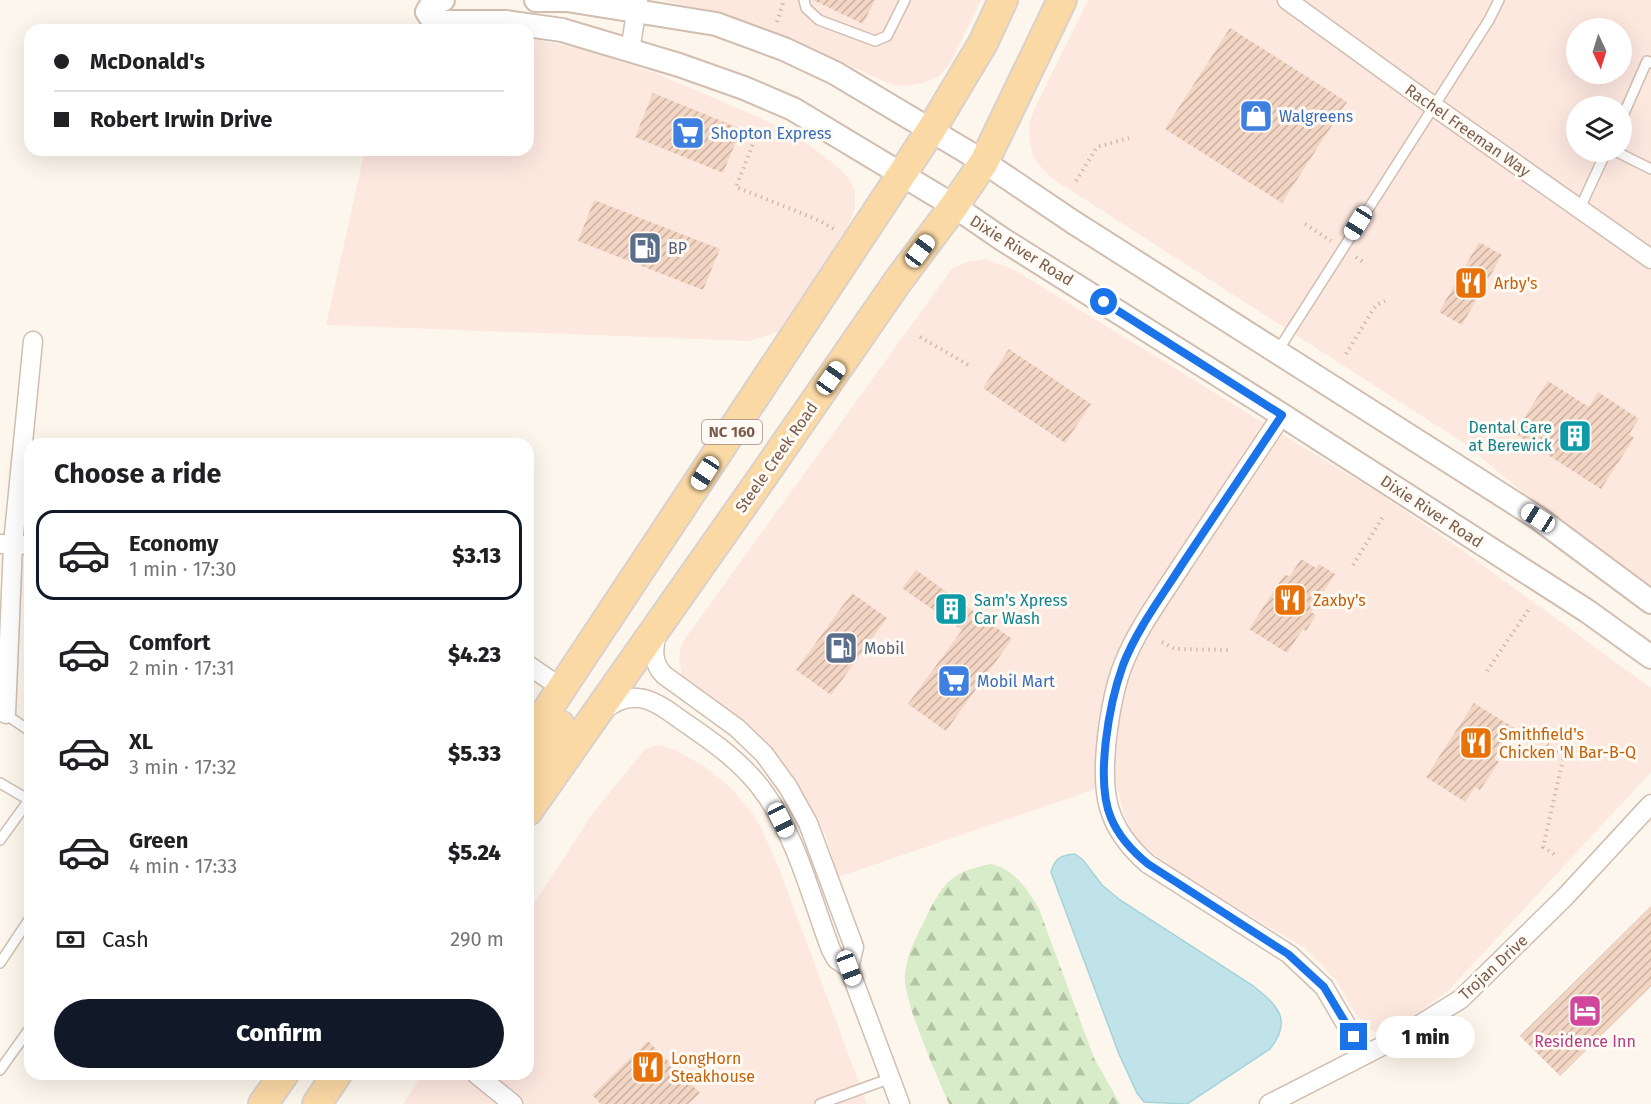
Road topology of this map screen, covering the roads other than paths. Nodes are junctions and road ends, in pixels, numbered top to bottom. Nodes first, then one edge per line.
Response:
1 (443, 0) edge
2 (536, 0) edge
3 (804, 0) edge
4 (905, 0) edge
5 (1003, 0) edge
6 (1062, 0) edge
7 (1287, 0) edge
8 (1499, 0) edge
9 (638, 5) edge
10 (520, 24) edge
11 (534, 26) edge
12 (630, 51) junction
13 (1651, 63) edge
14 (1631, 96) edge
15 (1432, 105) junction
16 (931, 130) junction
17 (1632, 160) edge
18 (984, 162) junction
19 (1601, 162) edge
20 (1651, 169) edge
21 (901, 175) junction
22 (954, 206) junction
23 (1580, 208) junction
24 (1651, 259) edge
25 (33, 341) dead end
26 (1276, 352) junction
27 (1282, 415) junction
28 (14, 544) edge
29 (1651, 602) edge
30 (658, 628) junction
31 (1651, 657) edge
32 (534, 668) edge
33 (563, 689) junction
34 (3, 714) edge
35 (594, 718) junction
36 (24, 727) edge
37 (534, 730) edge
38 (534, 764) edge
39 (0, 783) edge
40 (24, 797) edge
41 (534, 803) edge
42 (1651, 804) edge
43 (24, 807) edge
44 (0, 840) edge
45 (24, 927) edge
46 (0, 963) edge
47 (849, 968) junction
48 (24, 1036) edge
49 (1364, 1055) junction
50 (0, 1070) edge
51 (891, 1078) junction
52 (280, 1080) edge
53 (483, 1080) edge
54 (263, 1104) edge
55 (513, 1104) edge
56 (820, 1104) edge
57 (900, 1104) edge
58 (1269, 1104) edge

1 - 10 street, Dixie River Road
2 - 9 street
3 - 4 lane
5 - 16 main road, NC 160
6 - 18 main road, Steele Creek Road / NC 160
7 - 15 street, Rachel Freeman Way
8 - 15 lane
9 - 12 street
9 - 16 street
11 - 12 street, Dixie River Road
12 - 21 street, Dixie River Road
13 - 14 lane
15 - 23 street, Rachel Freeman Way
15 - 26 lane
16 - 18 street
16 - 21 main road, NC 160
17 - 20 lane
18 - 22 main road, Steele Creek Road / NC 160
18 - 26 street
19 - 23 lane
21 - 22 street, Dixie River Road
21 - 33 main road, NC 160
22 - 27 street, Dixie River Road
22 - 30 main road, Steele Creek Road / NC 160
23 - 24 street, Rachel Freeman Way
25 - 28 street
26 - 29 street
27 - 31 street, Dixie River Road
27 - 49 street
28 - 34 street
30 - 35 main road, Steele Creek Road / NC 160
30 - 47 street
32 - 33 street
33 - 37 main road, NC 160
33 - 38 main road
34 - 36 lane
35 - 41 main road, Steele Creek Road / NC 160
35 - 47 street
39 - 40 lane
42 - 49 street, Trojan Drive
43 - 44 lane
45 - 46 lane
47 - 51 street
48 - 50 lane
49 - 58 street, Trojan Drive
51 - 56 lane
51 - 57 street
52 - 54 main road
53 - 55 street

